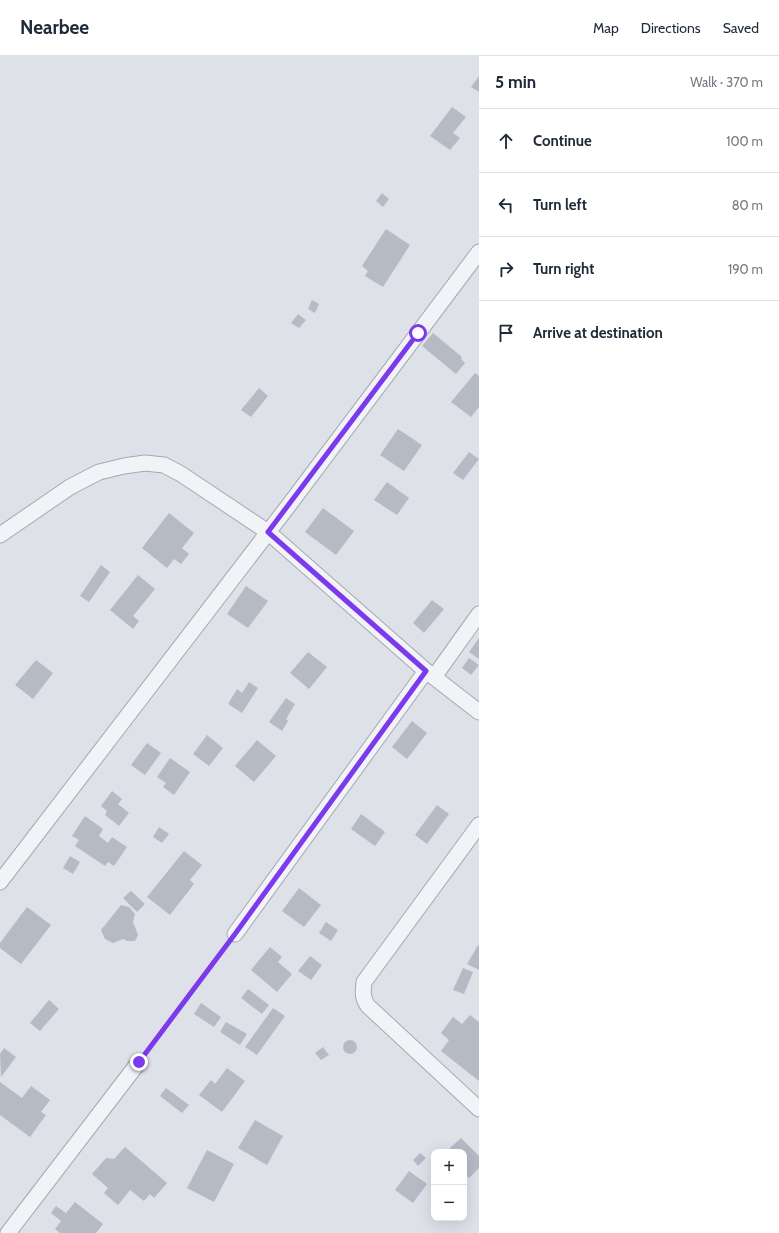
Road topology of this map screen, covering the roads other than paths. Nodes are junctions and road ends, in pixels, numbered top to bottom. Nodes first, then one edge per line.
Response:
1 (479, 252) edge
2 (268, 532) junction
3 (0, 535) edge
4 (479, 614) edge
5 (430, 674) junction
6 (479, 712) edge
7 (479, 826) edge
8 (0, 882) edge
9 (235, 934) road end
10 (139, 1062) road end
11 (479, 1109) edge
12 (8, 1233) edge

1 - 2 street
2 - 3 street
2 - 5 street
2 - 8 street
4 - 5 street
5 - 6 street
5 - 9 street
7 - 11 street
10 - 12 street

